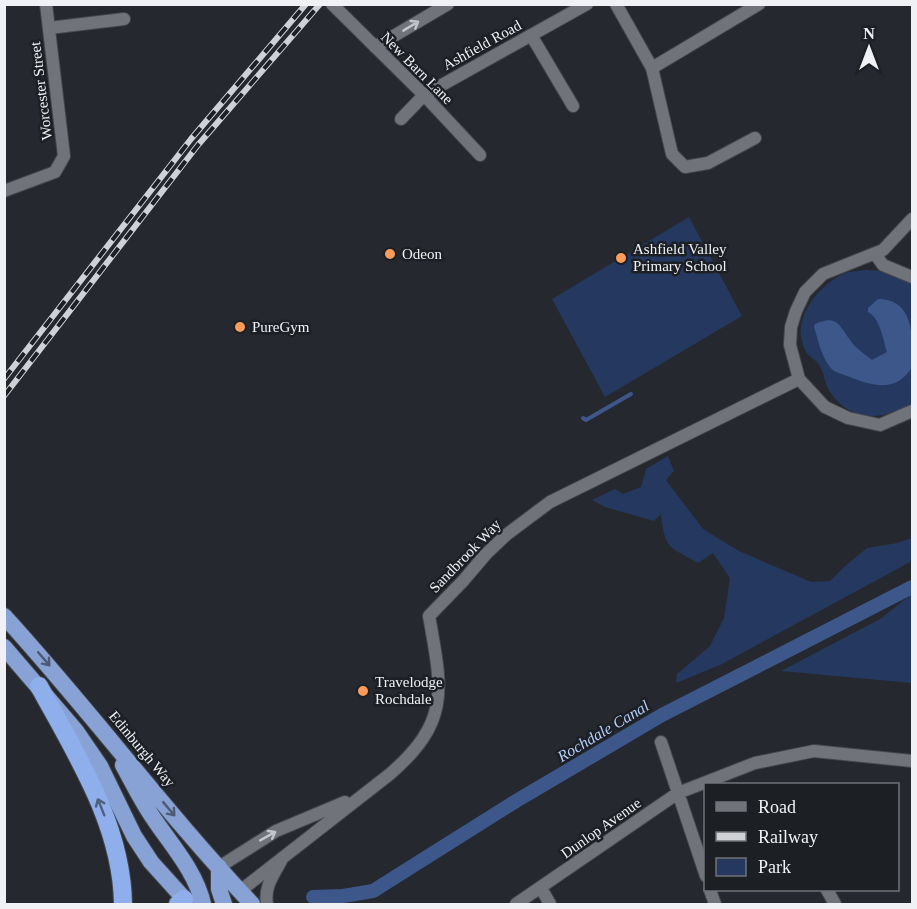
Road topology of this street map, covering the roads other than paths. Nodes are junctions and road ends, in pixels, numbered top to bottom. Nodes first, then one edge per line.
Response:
1 (46, 4) edge
2 (332, 4) edge
3 (448, 4) edge
4 (587, 4) edge
5 (616, 4) edge
6 (759, 4) edge
7 (124, 19) dead end
8 (49, 28) junction
9 (531, 35) junction
10 (375, 47) junction
11 (652, 68) junction
12 (424, 95) junction
13 (573, 106) dead end
14 (401, 120) dead end
15 (754, 138) dead end
16 (480, 155) dead end
17 (4, 191) edge
18 (912, 219) edge
19 (875, 254) junction
20 (912, 277) edge
21 (799, 379) junction
22 (912, 411) edge
23 (4, 616) edge
24 (4, 647) edge
25 (39, 686) junction
26 (106, 733) junction
27 (661, 742) dead end
28 (912, 761) edge
29 (678, 793) junction
30 (357, 798) junction
31 (285, 855) junction
32 (219, 867) junction
33 (704, 873) edge
34 (197, 885) junction
35 (541, 888) junction
36 (240, 891) junction
37 (184, 903) edge
38 (123, 904) edge
39 (204, 904) edge
40 (223, 904) edge
41 (252, 904) edge
42 (267, 904) edge
43 (516, 904) edge
44 (550, 904) edge

1 - 8 street, Worcester Street
2 - 10 street, New Barn Lane
10 -> 3 street
4 - 9 street, Ashfield Road
5 - 11 street
6 - 11 street
7 - 8 street
8 - 17 street, Worcester Street
9 - 12 street, Ashfield Road
9 - 13 street
10 - 12 street, New Barn Lane
11 - 15 street
12 - 14 street, Ashfield Road
12 - 16 street, New Barn Lane
18 - 19 street
19 - 20 street
19 - 21 street
21 - 22 street
21 - 30 street, Sandbrook Way
23 -> 26 highway, Edinburgh Way
24 - 25 highway
25 - 37 highway
38 -> 25 highway
26 -> 32 highway, Edinburgh Way
26 - 34 highway
27 - 29 street
28 - 29 street, Dunlop Avenue
29 - 33 street
29 - 35 street, Dunlop Avenue
30 - 31 street, Sandbrook Way
32 -> 30 street
31 - 36 street, Sandbrook Way
31 - 42 street, Sandbrook Way
32 - 34 highway
32 - 36 highway, Edinburgh Way
32 - 40 highway
34 - 37 highway
34 - 39 highway
35 - 43 street, Dunlop Avenue
35 - 44 street
36 - 40 highway
36 - 41 highway, Edinburgh Way

